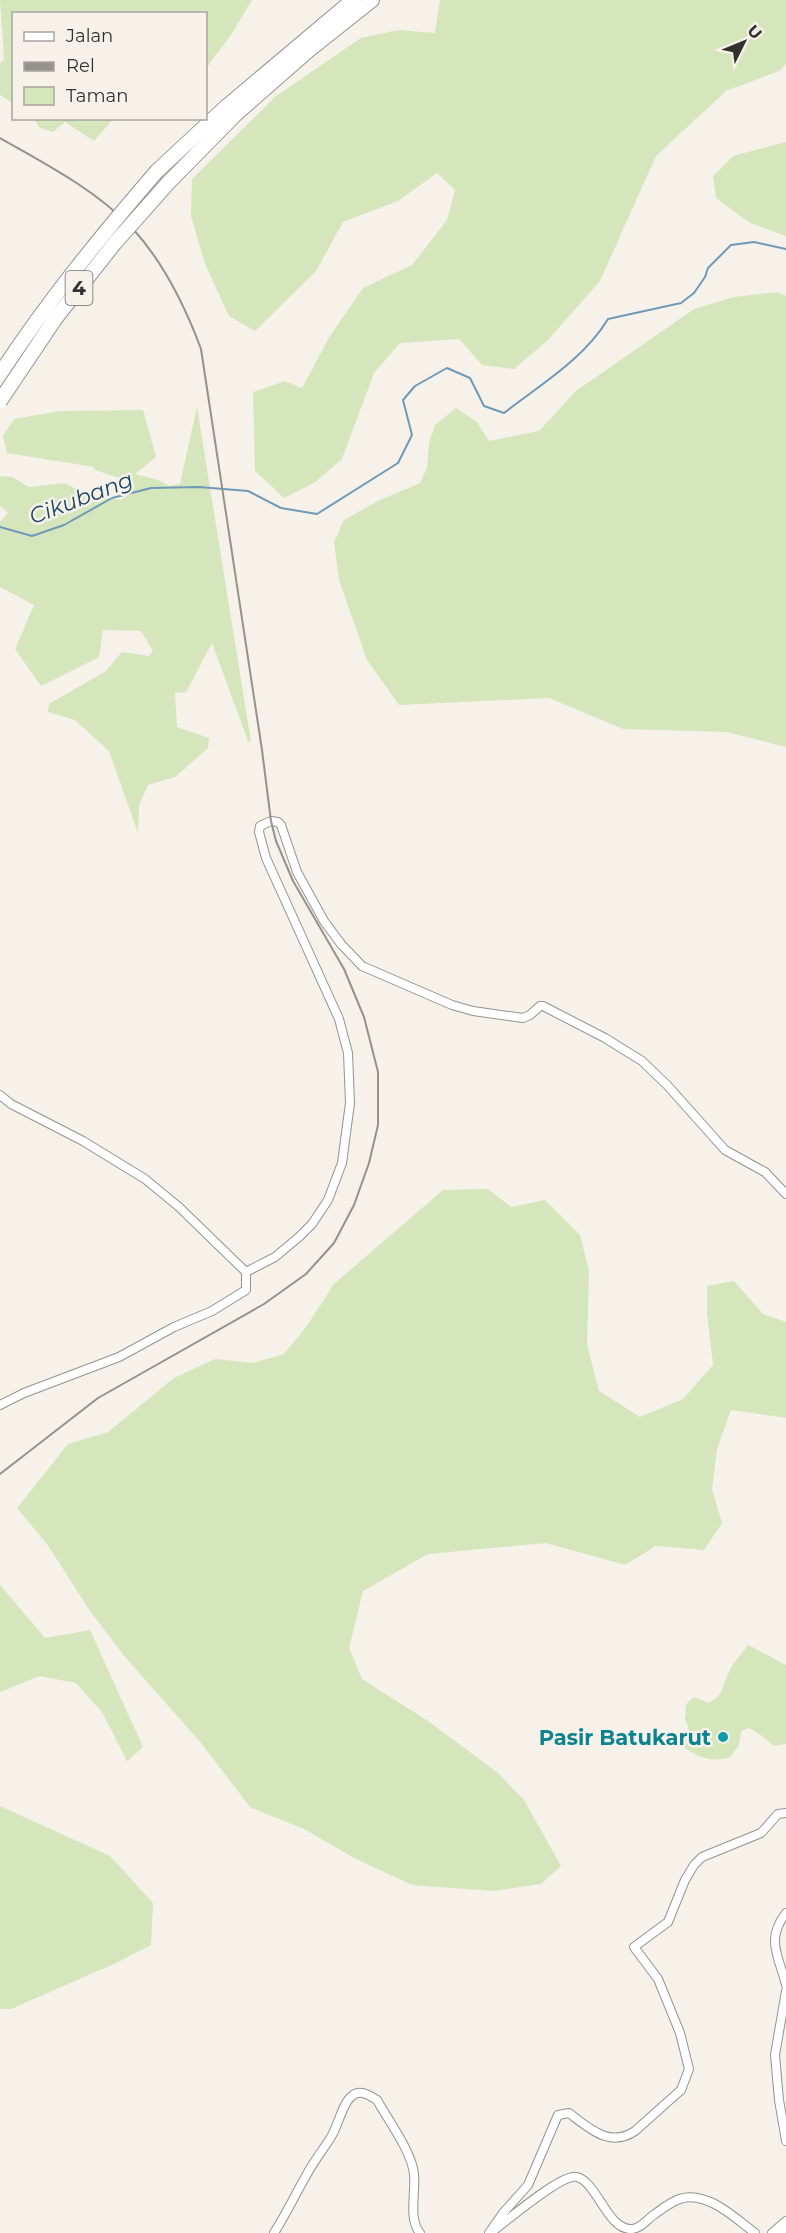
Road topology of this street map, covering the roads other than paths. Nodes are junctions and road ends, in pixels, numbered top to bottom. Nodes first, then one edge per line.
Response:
1 (353, 0) edge
2 (372, 0) edge
3 (0, 374) edge
4 (0, 401) edge
5 (0, 1095) edge
6 (786, 1194) edge
7 (246, 1272) junction
8 (0, 1405) edge
9 (786, 1813) edge
10 (786, 1913) edge
11 (786, 1985) edge
12 (786, 1991) edge
13 (786, 2141) edge
14 (786, 2221) edge
15 (786, 2230) edge
16 (274, 2233) edge
17 (420, 2233) edge
18 (490, 2233) edge
19 (755, 2233) edge
20 (772, 2233) edge
21 (782, 2233) edge

1 - 3 highway, 4, bridge
2 - 4 highway, 4, bridge
5 - 7 street
6 - 7 street
7 - 8 street
9 - 18 street
10 - 11 street
12 - 13 street
14 - 20 street
15 - 21 street
16 - 17 street
18 - 19 street

